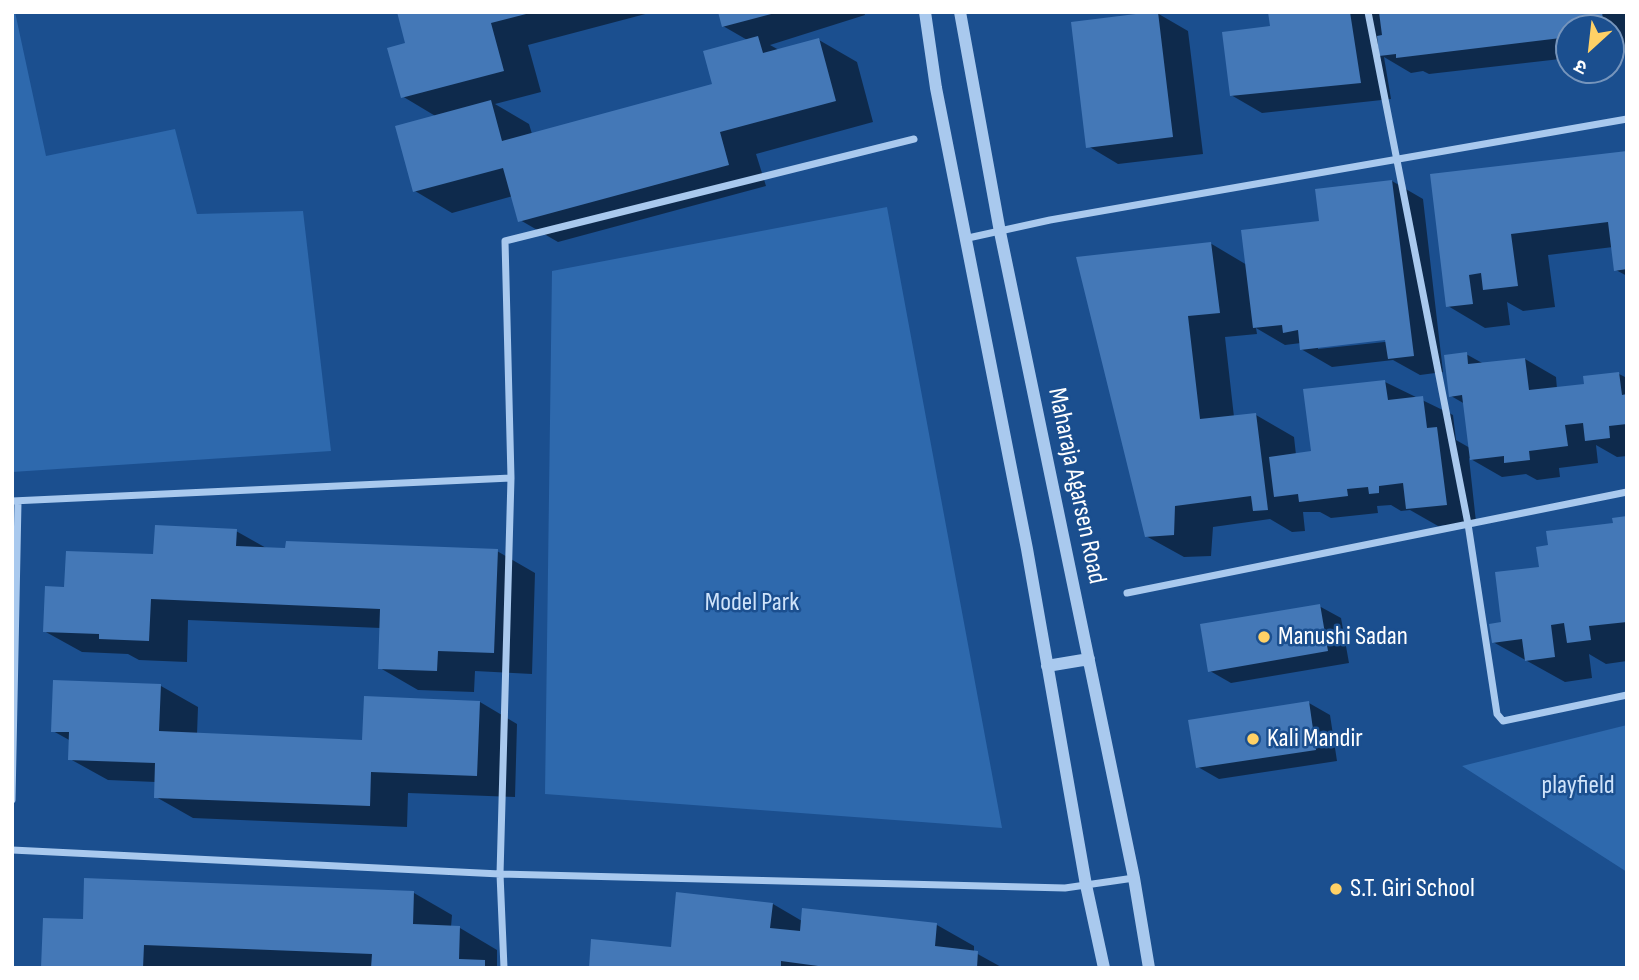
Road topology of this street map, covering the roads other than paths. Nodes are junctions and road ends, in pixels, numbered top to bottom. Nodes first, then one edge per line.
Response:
1 (925, 12) edge
2 (960, 12) edge
3 (1368, 12) edge
4 (1627, 119) edge
5 (914, 139) dead end
6 (1397, 159) junction
7 (1000, 232) junction
8 (968, 239) junction
9 (511, 478) junction
10 (1627, 492) edge
11 (15, 502) edge
12 (1468, 524) junction
13 (1127, 593) dead end
14 (1088, 659) junction
15 (1047, 666) junction
16 (1627, 695) edge
17 (12, 800) edge
18 (12, 850) edge
19 (500, 874) junction
20 (1134, 878) junction
21 (1086, 885) junction
22 (504, 968) edge
23 (1104, 968) edge
24 (1149, 968) edge

1 - 8 street
2 - 7 street, Maharaja Agarsen Road
3 - 6 street
4 - 6 street
5 - 9 street
6 - 7 street
6 - 12 street
7 - 8 street
7 - 14 street, Maharaja Agarsen Road
8 - 15 street
9 - 11 street
9 - 19 street
10 - 12 street
11 - 17 street
12 - 13 street
12 - 16 street
14 - 15 street
14 - 20 street, Maharaja Agarsen Road
15 - 21 street
18 - 19 street
19 - 21 street
19 - 22 street
20 - 21 street
20 - 24 street, Maharaja Agarsen Road
21 - 23 street

